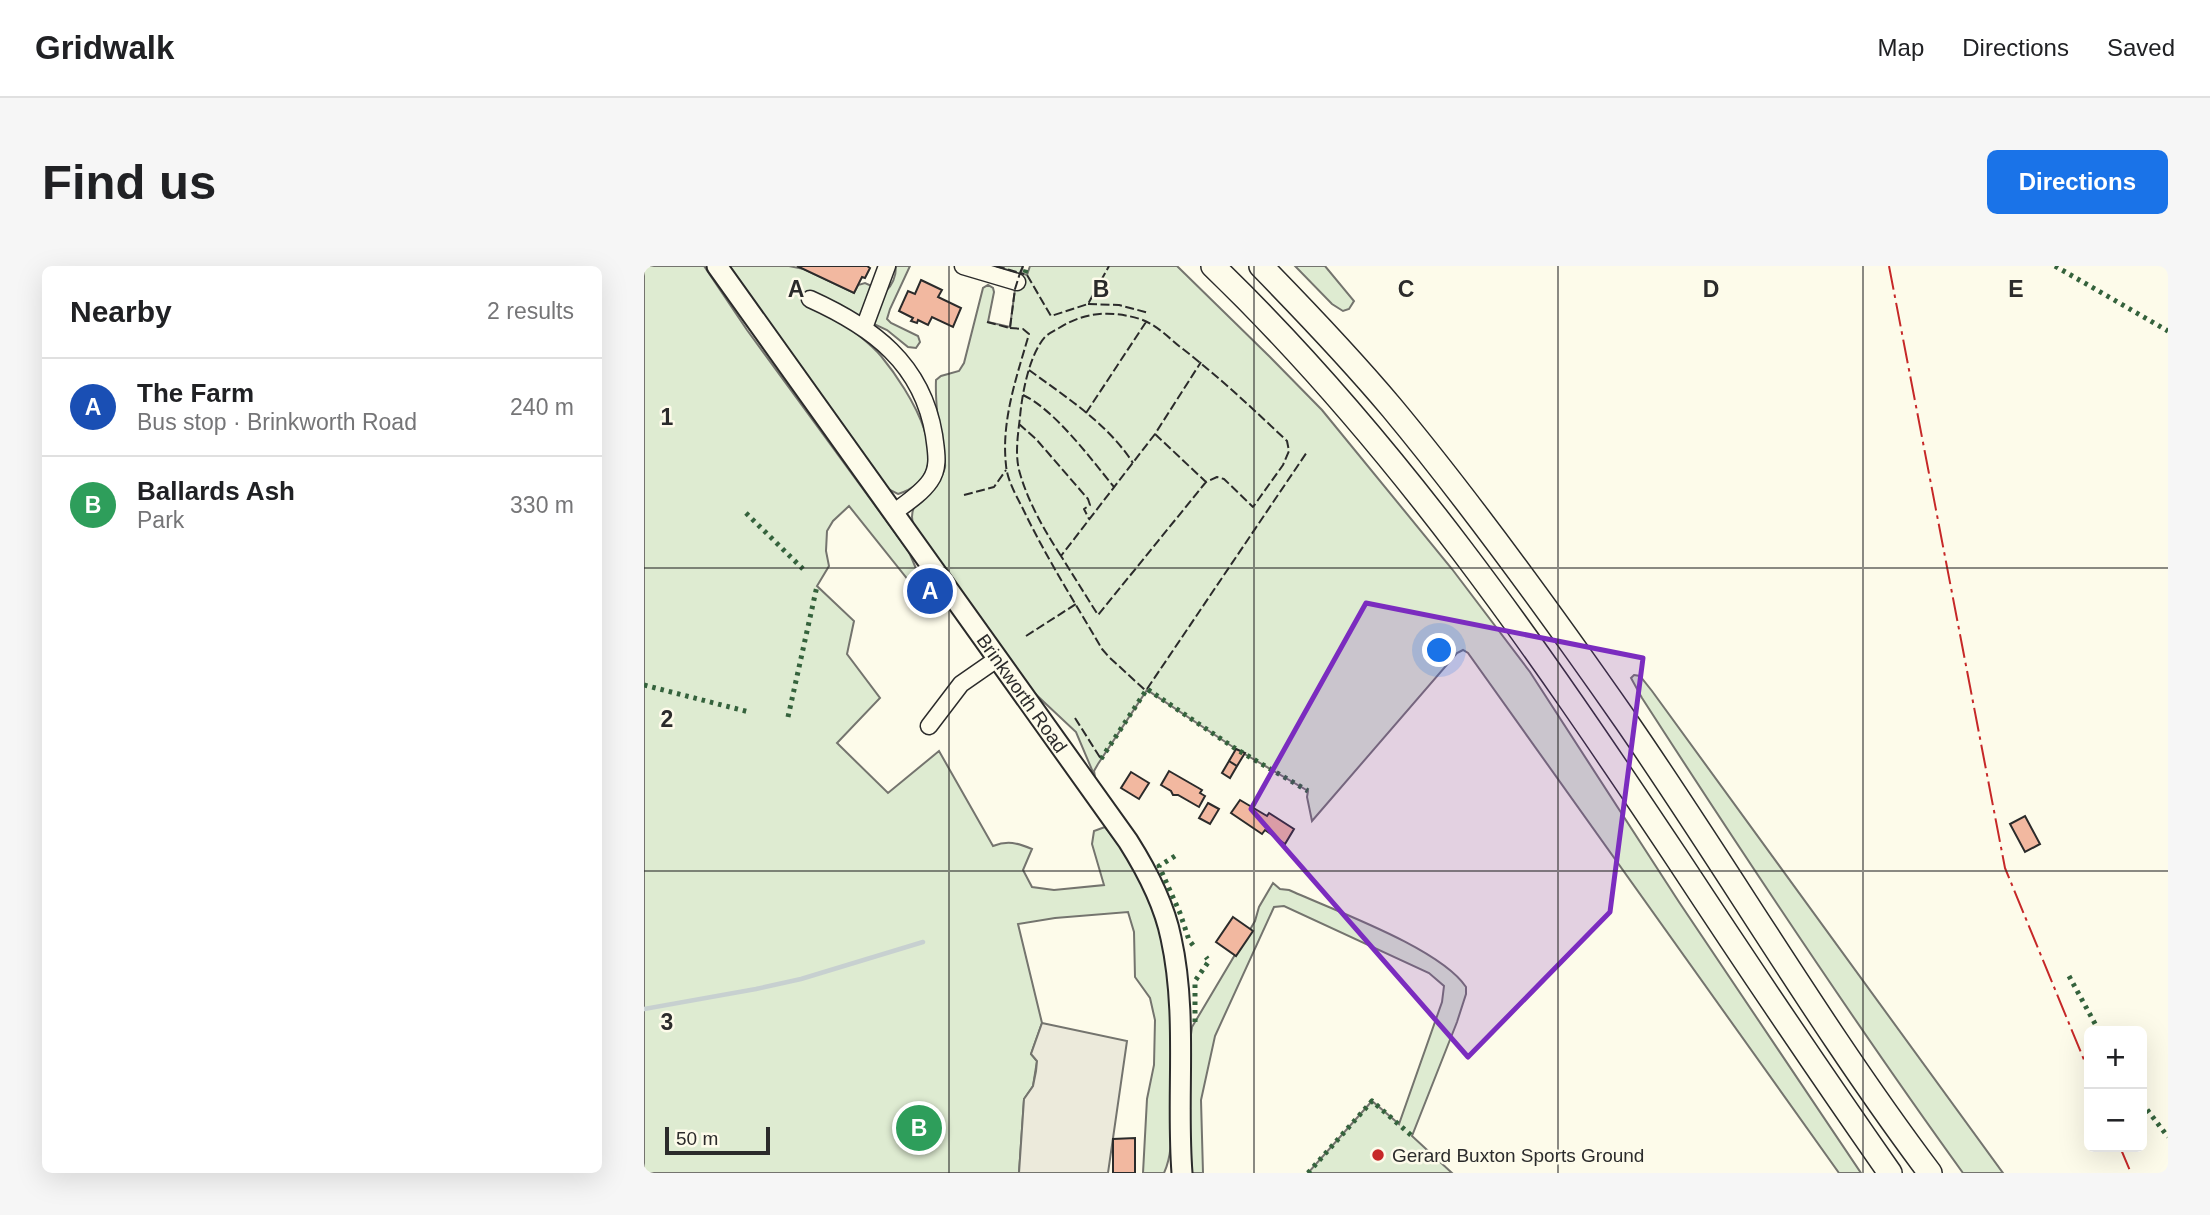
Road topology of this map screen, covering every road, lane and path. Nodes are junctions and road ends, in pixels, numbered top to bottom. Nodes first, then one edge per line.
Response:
1 (717, 266) edge
2 (887, 266) edge
3 (963, 266) edge
4 (1213, 266) edge
5 (1261, 266) edge
6 (1017, 282) dead end
7 (810, 299) dead end
8 (864, 328) junction
9 (894, 513) junction
10 (997, 659) junction
11 (929, 726) dead end
12 (1182, 1173) edge
13 (1890, 1173) edge
14 (1930, 1173) edge

1 - 9 main road, Brinkworth Road
2 - 8 street
3 - 6 street
4 - 13 highway
5 - 14 highway
7 - 8 street
8 - 9 street
9 - 10 main road, Brinkworth Road
10 - 11 street
10 - 12 main road, Brinkworth Road

